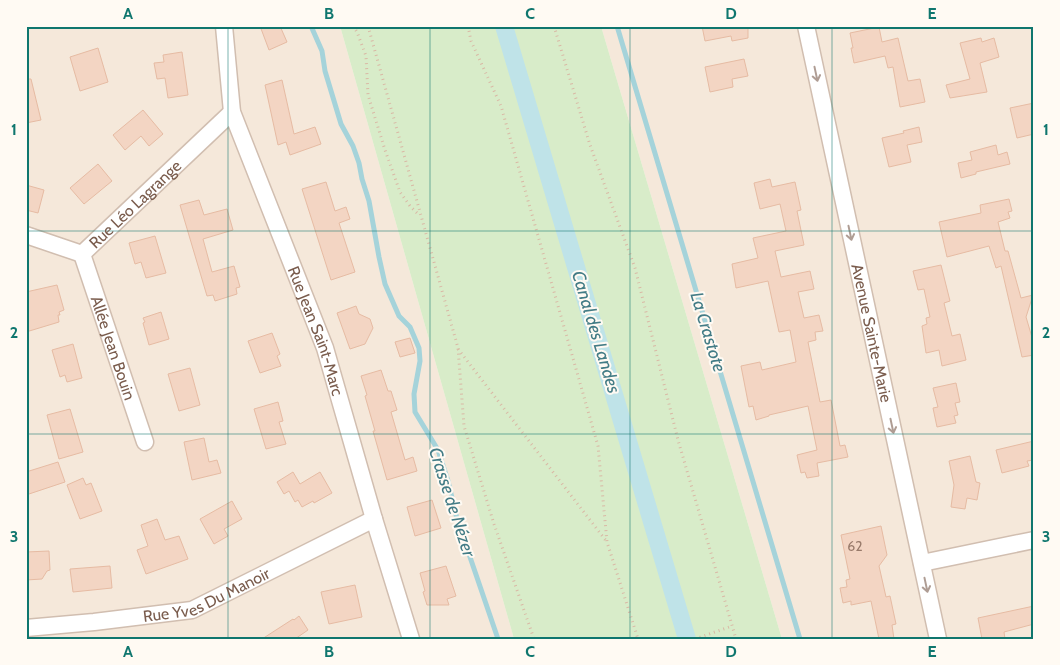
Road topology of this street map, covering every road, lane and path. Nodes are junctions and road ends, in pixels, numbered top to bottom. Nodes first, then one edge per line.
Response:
1 (224, 26) edge
2 (353, 26) edge
3 (368, 26) edge
4 (468, 26) edge
5 (554, 26) edge
6 (806, 26) edge
7 (232, 112) junction
8 (421, 217) junction
9 (26, 235) edge
10 (82, 254) junction
11 (458, 348) junction
12 (145, 442) dead end
13 (374, 519) junction
14 (1034, 540) edge
15 (607, 542) junction
16 (922, 564) junction
17 (732, 626) junction
18 (26, 628) edge
19 (411, 639) edge
20 (534, 639) edge
21 (638, 639) edge
22 (695, 639) edge
23 (736, 639) edge
24 (938, 639) edge

1 - 7 street, Rue Jean Saint-Marc
2 - 8 path
3 - 8 path
4 - 15 path
5 - 17 path
6 -> 16 street, Avenue Sainte-Marie
7 - 10 street, Rue Léo Lagrange
7 - 13 street, Rue Jean Saint-Marc
8 - 11 path
9 - 10 street, Rue Léo Lagrange
10 - 12 street, Allée Jean Bouin
11 - 15 path
11 - 20 path
13 - 18 street, Rue Yves Du Manoir
13 - 19 street, Rue Jean Saint-Marc
14 - 16 street
15 - 21 path
16 -> 24 street, Avenue Sainte-Marie
17 - 22 path
17 - 23 path

